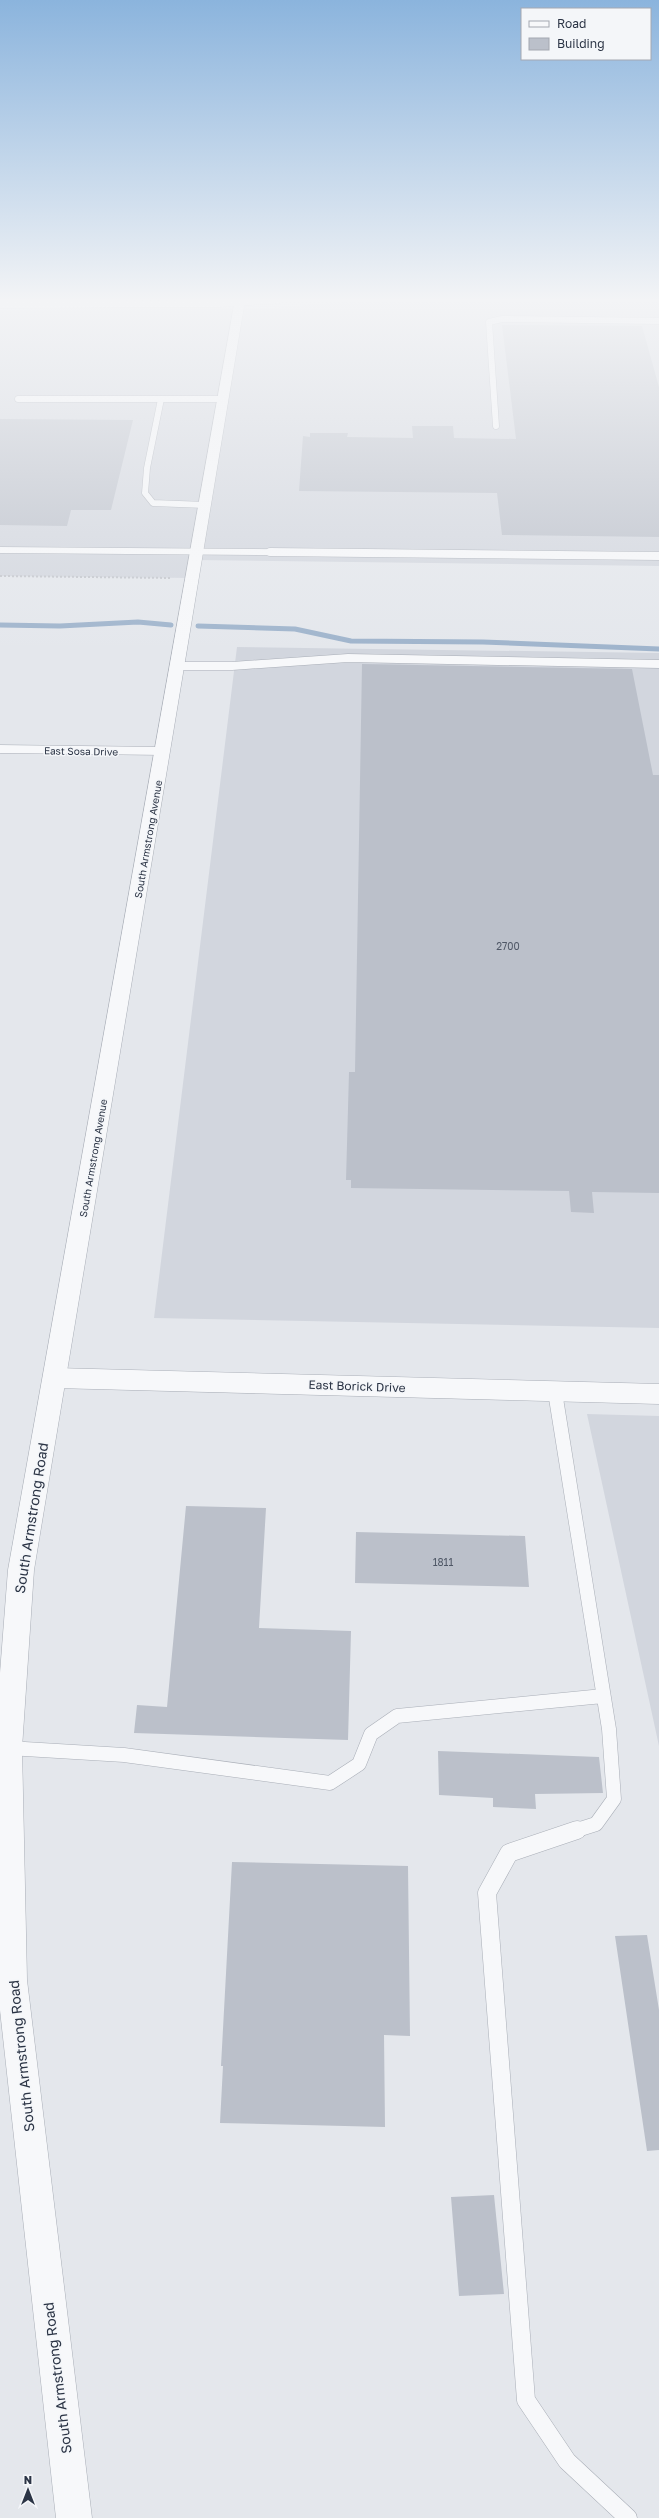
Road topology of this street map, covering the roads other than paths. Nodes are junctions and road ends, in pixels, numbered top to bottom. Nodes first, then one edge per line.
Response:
1 (157, 418) edge
2 (220, 418) edge
3 (495, 418) edge
4 (496, 426) dead end
5 (205, 504) junction
6 (0, 550) edge
7 (197, 553) junction
8 (659, 556) edge
9 (659, 664) edge
10 (177, 666) junction
11 (0, 749) edge
12 (163, 751) junction
13 (55, 1378) junction
14 (555, 1392) junction
15 (659, 1394) edge
16 (603, 1696) junction
17 (8, 1748) junction
18 (74, 2518) edge
19 (628, 2518) edge

1 - 5 lane
2 - 5 street, South Armstrong Avenue
3 - 4 lane
5 - 7 street, South Armstrong Avenue
6 - 7 lane
7 - 8 lane
7 - 10 street, South Armstrong Avenue
9 - 10 lane
10 - 12 street, South Armstrong Avenue
11 - 12 lane, East Sosa Drive
12 - 13 street, South Armstrong Avenue
13 - 14 street, East Borick Drive
13 - 17 street, South Armstrong Road
14 - 15 street, East Borick Drive
14 - 16 lane
16 - 17 lane
16 - 19 lane
17 - 18 street, South Armstrong Road

